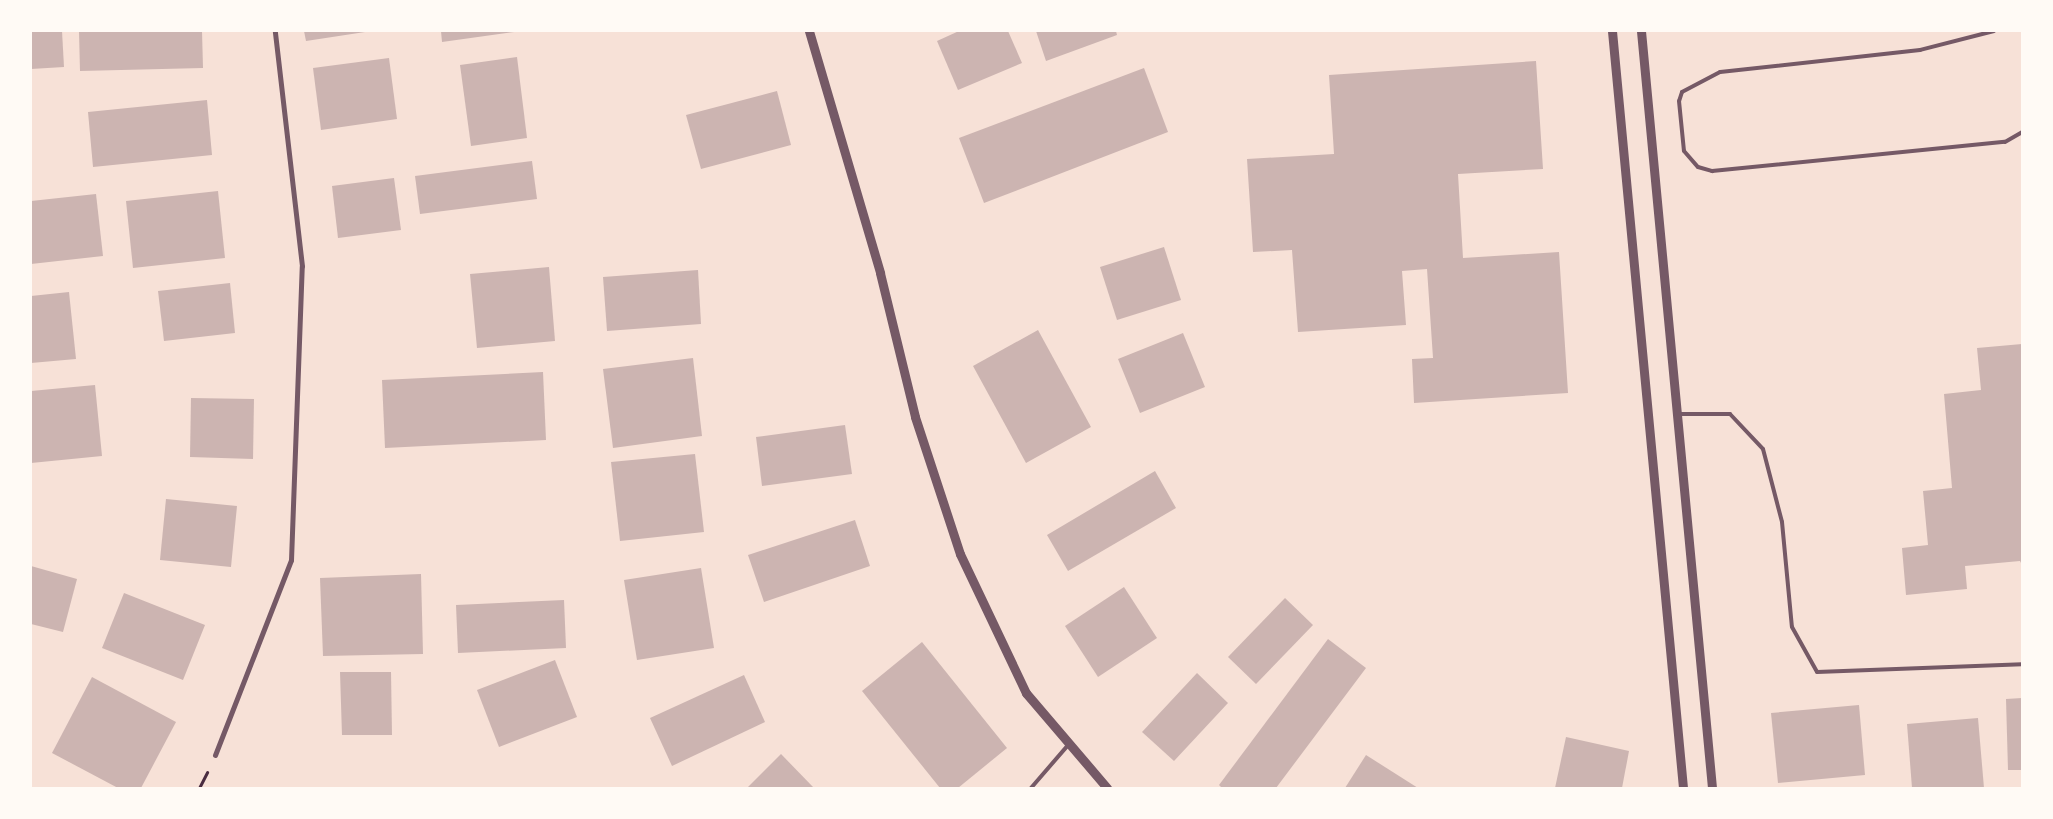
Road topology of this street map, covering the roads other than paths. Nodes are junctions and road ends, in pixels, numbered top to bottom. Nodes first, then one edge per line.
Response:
1 (275, 31) edge
2 (809, 31) edge
3 (1612, 31) edge
4 (1641, 31) edge
5 (1994, 31) edge
6 (2022, 132) edge
7 (1677, 414) junction
8 (2022, 664) edge
9 (1069, 744) junction
10 (214, 755) dead end
11 (1031, 788) edge
12 (1107, 788) edge
13 (1682, 788) edge
14 (1712, 788) edge

1 - 10 street
2 - 9 street
3 - 13 street
4 - 7 street
5 - 6 lane
7 - 8 lane
7 - 14 street
9 - 11 lane
9 - 12 street

